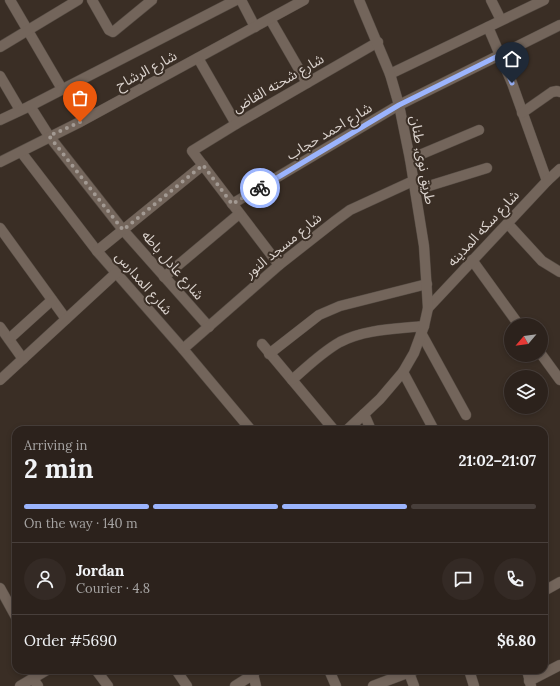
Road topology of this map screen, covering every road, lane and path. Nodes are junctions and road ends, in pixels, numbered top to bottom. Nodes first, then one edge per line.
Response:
1 (10, 0) edge
2 (78, 0) edge
3 (92, 0) edge
4 (152, 0) edge
5 (236, 0) edge
6 (241, 0) edge
7 (304, 0) edge
8 (359, 0) edge
9 (491, 0) edge
10 (544, 0) edge
11 (270, 19) junction
12 (502, 20) junction
13 (560, 25) edge
14 (255, 27) junction
15 (488, 27) junction
16 (27, 31) junction
17 (378, 42) junction
18 (0, 47) edge
19 (500, 55) junction
20 (198, 58) junction
21 (390, 74) junction
22 (0, 76) edge
23 (307, 83) junction
24 (62, 89) junction
25 (560, 92) edge
26 (399, 105) junction
27 (25, 108) junction
28 (522, 113) junction
29 (0, 120) edge
30 (236, 124) junction
31 (480, 130) dead end
32 (49, 136) junction
33 (21, 152) junction
34 (410, 159) junction
35 (0, 162) edge
36 (203, 165) junction
37 (487, 168) dead end
38 (560, 169) edge
39 (547, 181) junction
40 (414, 186) junction
41 (232, 204) junction
42 (239, 214) junction
43 (508, 224) junction
44 (0, 228) edge
45 (123, 230) junction
46 (3, 239) edge
47 (96, 250) junction
48 (472, 260) junction
49 (279, 265) junction
50 (560, 272) edge
51 (116, 273) junction
52 (164, 277) junction
53 (427, 284) junction
54 (52, 300) junction
55 (428, 308) junction
56 (515, 318) edge
57 (66, 319) junction
58 (0, 327) edge
59 (209, 327) junction
60 (423, 329) junction
61 (9, 339) junction
62 (262, 344) dead end
63 (183, 349) junction
64 (269, 354) junction
65 (23, 359) junction
66 (547, 362) edge
67 (403, 372) junction
68 (0, 380) edge
69 (292, 380) junction
70 (560, 380) edge
71 (364, 414) junction
72 (466, 415) dead end
73 (248, 426) edge
74 (331, 426) edge
75 (351, 426) edge
76 (369, 426) edge
77 (432, 426) edge
78 (560, 582) edge
79 (0, 588) edge
80 (548, 589) edge
81 (12, 610) edge
82 (560, 665) edge
83 (548, 673) edge
84 (42, 674) edge
85 (99, 674) edge
86 (179, 674) edge
87 (250, 674) edge
88 (253, 674) edge
89 (331, 674) edge
90 (404, 674) edge
91 (412, 674) edge
92 (470, 674) edge
93 (528, 674) edge
94 (546, 674) edge
95 (35, 682) edge
96 (530, 684) edge
97 (379, 685) edge
98 (20, 686) edge
99 (108, 686) edge
100 (187, 686) edge
101 (234, 686) edge
102 (256, 686) edge
103 (336, 686) edge
104 (414, 686) edge
105 (474, 686) edge

1 - 16 street
2 - 16 street
3 - 4 street
5 - 24 street, شارع الرشاح
6 - 14 street
7 - 11 street, شارع الرشاح
8 - 17 street, طريق نوى, طنان
9 - 12 street
10 - 12 street
11 - 14 street, شارع الرشاح
11 - 23 street
12 - 15 street
13 - 19 street, شارع احمد حجاب
14 - 20 street, شارع الرشاح
15 - 19 street
15 - 21 street
16 - 18 street
16 - 24 street
17 - 21 street, طريق نوى, طنان
17 - 23 street, شارع شحته القاض
19 - 26 street, شارع احمد حجاب
19 - 28 street
20 - 30 street
20 - 32 street, شارع الرشاح
21 - 26 street, طريق نوى, طنان
22 - 27 street, شارع عادل باطه
23 - 30 street, شارع شحته القاض
24 - 27 street, شارع الرشاح
25 - 28 street
26 - 34 street, طريق نوى, طنان
26 - 41 street, شارع احمد حجاب
27 - 29 street, شارع الرشاح
27 - 32 street, شارع عادل باطه
28 - 39 street
30 - 36 street, شارع شحته القاض
31 - 34 street
32 - 33 street, شارع الرشاح
32 - 45 street, شارع عادل باطه
33 - 35 street, شارع الرشاح
33 - 47 street, شارع المدارس
34 - 40 street, طريق نوى, طنان
36 - 41 street
36 - 45 street
37 - 40 street, شارع مسجد النور
38 - 39 street, شارع سكه المدينه
39 - 43 street, شارع سكه المدينه
40 - 49 street, شارع مسجد النور
40 - 53 street, طريق نوى, طنان
41 - 42 street
42 - 49 street
42 - 52 street
43 - 48 street, شارع سكه المدينه
43 - 50 street
44 - 46 street
45 - 47 street
45 - 52 street, شارع عادل باطه
46 - 54 street
47 - 51 street, شارع المدارس
48 - 55 street, شارع سكه المدينه
48 - 56 street
49 - 59 street, شارع مسجد النور
51 - 57 street
51 - 63 street, شارع المدارس
52 - 59 street, شارع عادل باطه
53 - 55 street, طريق نوى, طنان
53 - 64 street
54 - 57 street
54 - 61 street
55 - 60 street, طريق نوى, طنان
57 - 65 street
58 - 61 street
59 - 63 street, شارع مسجد النور
60 - 67 street, طريق نوى, طنان
60 - 69 street
60 - 72 street
61 - 65 street
62 - 64 street
63 - 73 street, شارع المدارس
64 - 69 street
65 - 68 street
66 - 70 street
67 - 71 street, طريق نوى, طنان
67 - 77 street
69 - 74 street
71 - 75 street, طريق نوى, طنان
71 - 76 street
78 - 80 street
79 - 81 street
82 - 83 street
84 - 95 street
85 - 99 street
86 - 100 street
87 - 101 street
88 - 102 street
89 - 103 street
90 - 97 street
91 - 104 street
92 - 105 street
93 - 96 street
94 - 96 street
95 - 98 street

